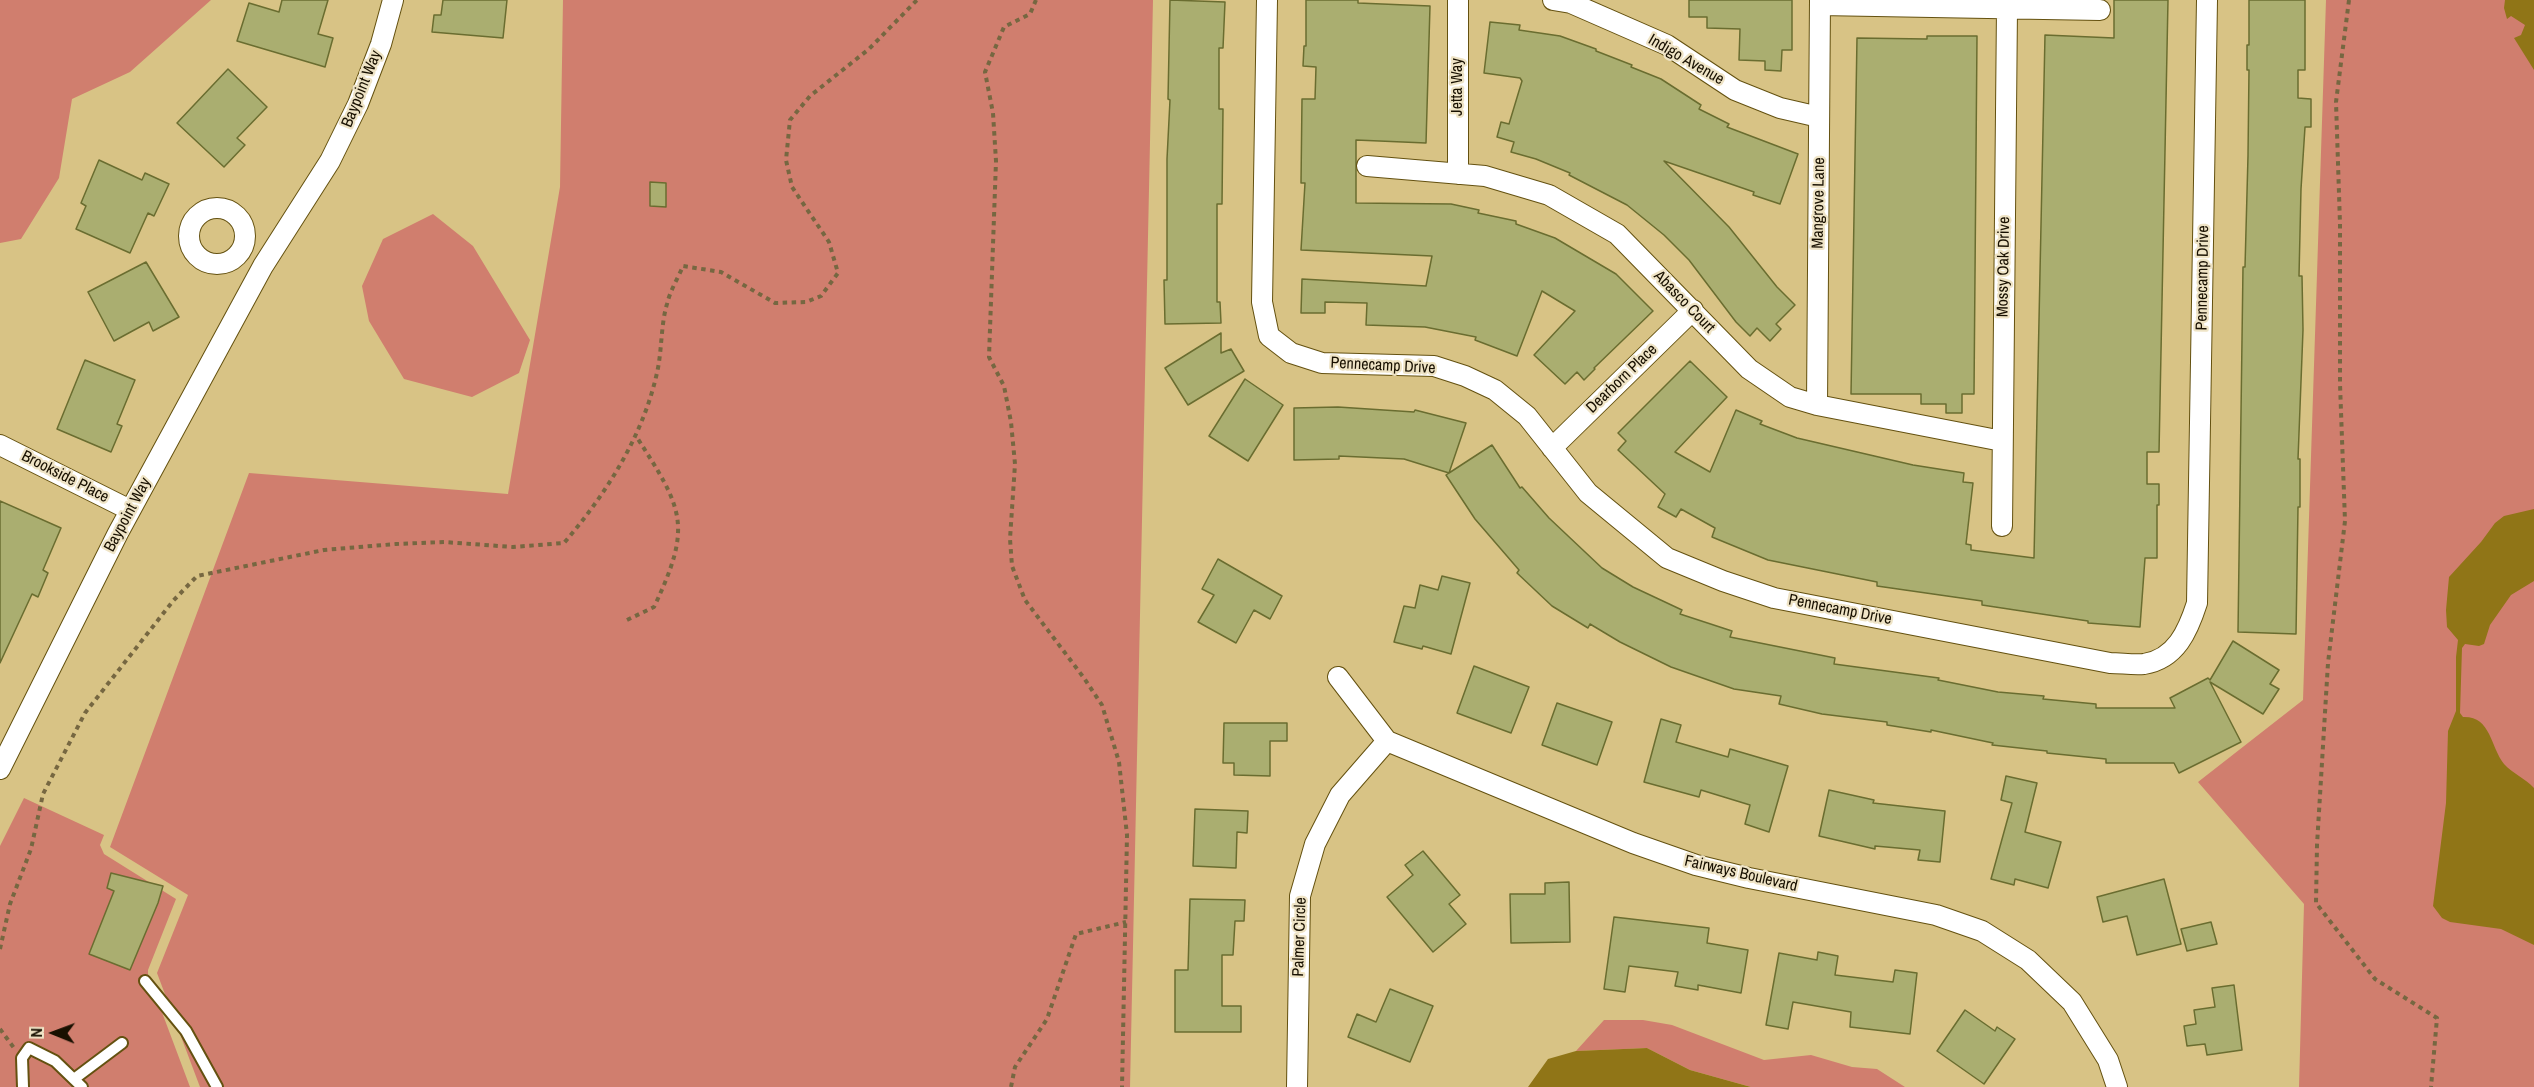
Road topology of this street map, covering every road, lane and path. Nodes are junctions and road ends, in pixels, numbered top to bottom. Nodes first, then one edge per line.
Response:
1 (393, 0) edge
2 (917, 0) edge
3 (1036, 0) edge
4 (1267, 0) edge
5 (1458, 0) edge
6 (1553, 0) edge
7 (2206, 0) edge
8 (2349, 0) edge
9 (1820, 2) edge
10 (2007, 8) junction
11 (2100, 10) dead end
12 (1819, 117) junction
13 (1367, 166) dead end
14 (1458, 174) junction
15 (239, 253) dead end
16 (263, 266) junction
17 (1693, 310) junction
18 (1816, 405) junction
19 (636, 436) junction
20 (2002, 441) junction
21 (0, 445) edge
22 (1552, 448) junction
23 (130, 510) junction
24 (2002, 526) dead end
25 (627, 620) dead end
26 (1338, 677) dead end
27 (1387, 741) junction
28 (0, 768) edge
29 (1126, 922) junction
30 (0, 949) edge
31 (145, 981) dead end
32 (0, 1029) edge
33 (122, 1043) dead end
34 (22, 1058) junction
35 (78, 1083) edge
36 (23, 1087) edge
37 (217, 1087) edge
38 (1011, 1087) edge
39 (1122, 1087) edge
40 (1297, 1087) edge
41 (2117, 1087) edge
42 (2431, 1087) edge

1 - 16 street, Baypoint Way
2 - 19 path
3 - 29 path
4 - 22 street, Pennecamp Drive
5 - 14 street, Jetta Way
6 - 12 street, Indigo Avenue
7 - 22 street, Pennecamp Drive
8 - 42 path
9 - 10 street
9 - 12 street, Mangrove Lane
10 - 11 street
10 - 20 street, Mossy Oak Drive
12 - 18 street, Mangrove Lane
13 - 14 street, Abasco Court
14 - 17 street, Abasco Court
15 - 16 street
16 - 23 street, Baypoint Way
17 - 18 street, Abasco Court
17 - 22 street, Dearborn Place
18 - 20 street, Abasco Court
19 - 25 path
19 - 30 path
20 - 24 street, Mossy Oak Drive
21 - 23 street, Brookside Place
23 - 28 street, Baypoint Way
26 - 27 street, Fairways Boulevard
27 - 40 street, Palmer Circle
27 - 41 street, Fairways Boulevard
29 - 38 path
29 - 39 path
31 - 37 lane
32 - 34 path
33 - 35 lane
34 - 35 lane
34 - 36 lane

